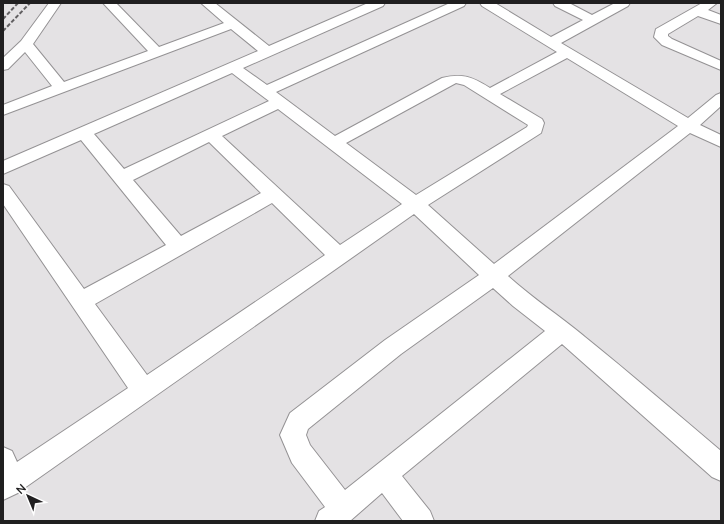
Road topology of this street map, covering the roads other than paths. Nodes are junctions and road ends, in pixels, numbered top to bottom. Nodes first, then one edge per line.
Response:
1 (55, 3) edge
2 (109, 3) edge
3 (206, 3) edge
4 (379, 3) edge
5 (460, 3) edge
6 (486, 3) edge
7 (559, 3) edge
8 (624, 3) edge
9 (711, 3) edge
10 (698, 11) junction
11 (592, 20) junction
12 (721, 20) edge
13 (233, 24) junction
14 (552, 42) junction
15 (26, 44) junction
16 (268, 52) junction
17 (568, 52) junction
18 (157, 53) junction
19 (3, 66) edge
20 (721, 66) edge
21 (233, 67) junction
22 (61, 88) junction
23 (490, 94) junction
24 (273, 97) junction
25 (721, 98) edge
26 (3, 110) edge
27 (689, 126) junction
28 (83, 132) junction
29 (211, 135) junction
30 (721, 142) edge
31 (334, 143) junction
32 (3, 168) edge
33 (122, 178) junction
34 (3, 190) edge
35 (274, 194) junction
36 (414, 204) junction
37 (179, 247) junction
38 (340, 256) junction
39 (494, 276) junction
40 (81, 301) junction
41 (562, 331) junction
42 (144, 391) junction
43 (721, 468) edge
44 (384, 474) junction
45 (6, 476) edge
46 (336, 515) edge
47 (420, 521) edge

1 - 15 street
2 - 18 street
3 - 13 street
4 - 16 street
5 - 24 street
6 - 14 street
7 - 11 street
8 - 11 street
9 - 10 street
10 - 12 street
10 - 20 street
11 - 14 street
13 - 16 street
13 - 18 street
14 - 17 street
15 - 19 street
15 - 22 street
16 - 21 street
17 - 23 street
17 - 27 street
18 - 22 street
21 - 24 street
21 - 28 street
22 - 26 street
23 - 31 street
23 - 36 street
24 - 29 street
24 - 31 street
25 - 27 street
27 - 30 street
27 - 39 street
28 - 32 street
28 - 33 street
29 - 33 street
29 - 35 street
31 - 36 street
33 - 37 street
34 - 40 street
35 - 37 street
35 - 38 street
36 - 38 street
36 - 39 street
37 - 40 street
38 - 42 street
39 - 41 street
39 - 46 street
40 - 42 street
41 - 43 street
41 - 44 street
42 - 45 street
44 - 46 street
44 - 47 street

